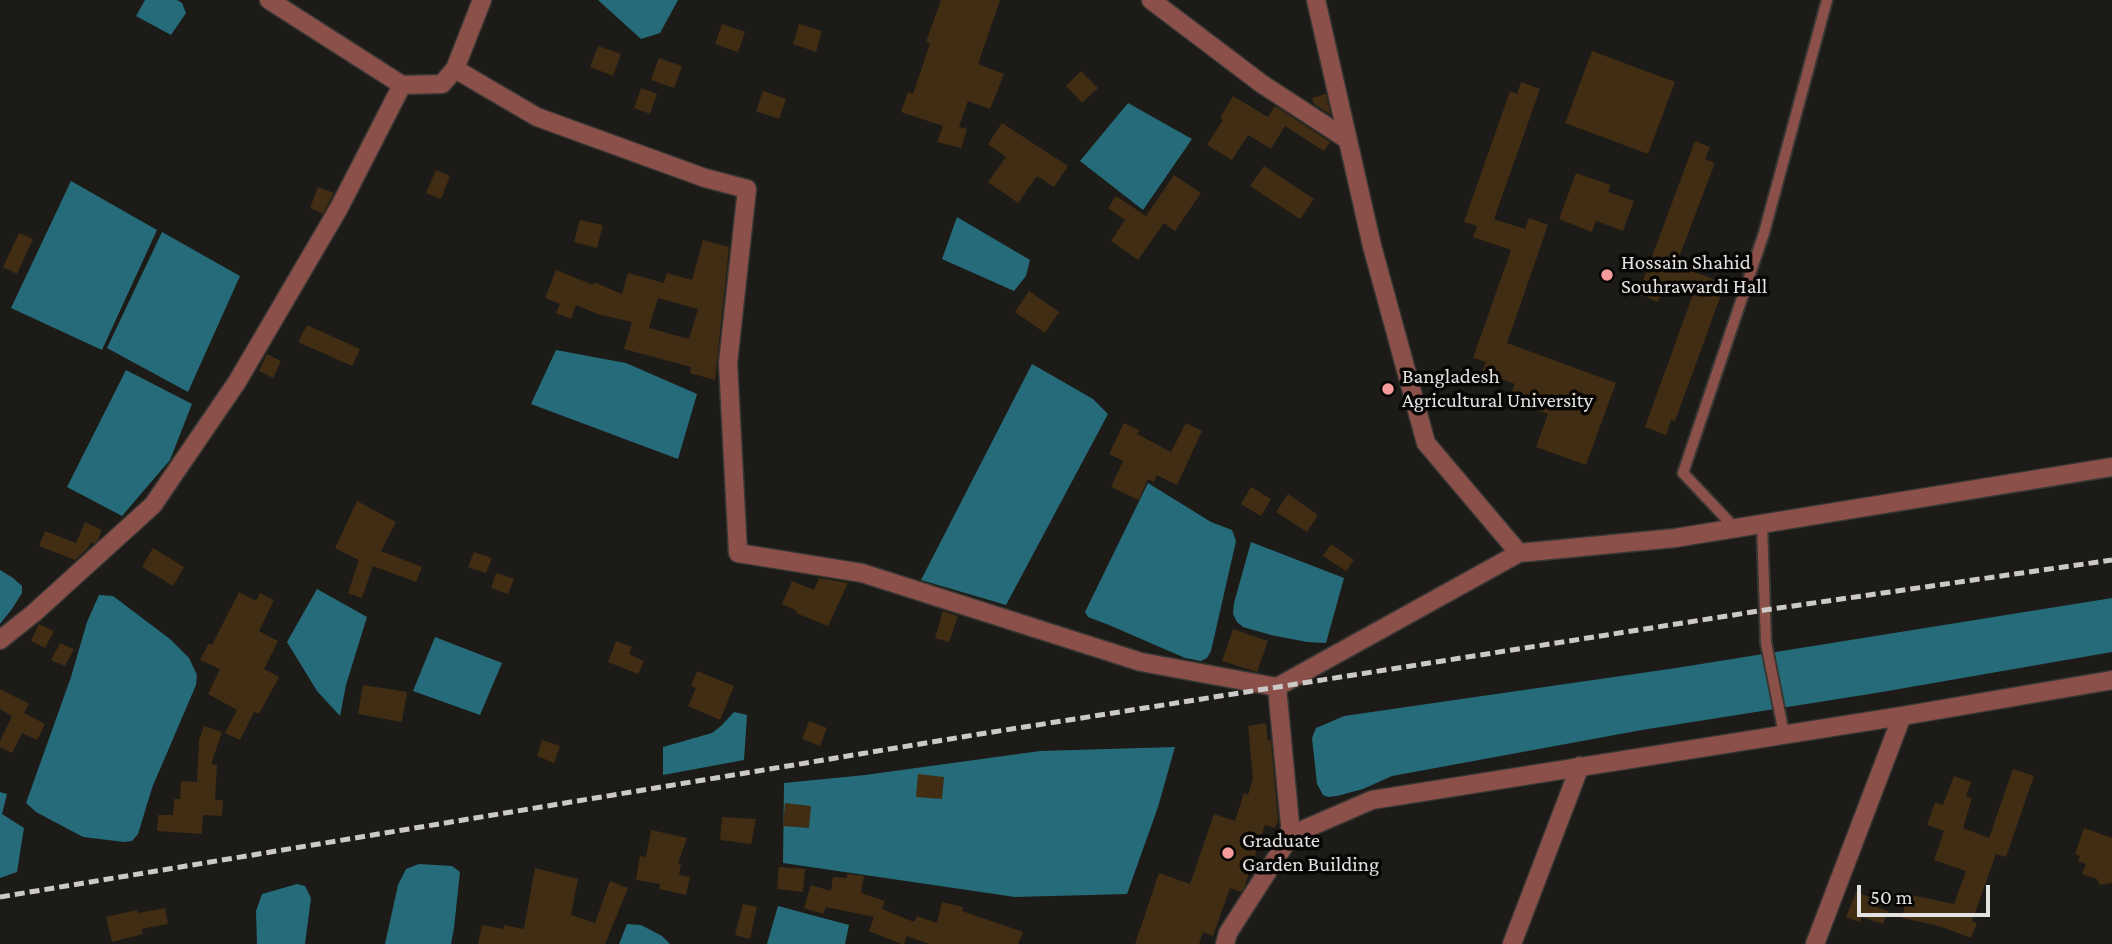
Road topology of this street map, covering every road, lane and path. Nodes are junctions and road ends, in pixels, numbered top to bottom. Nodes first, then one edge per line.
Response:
1 (269, 0) edge
2 (482, 0) edge
3 (1152, 0) edge
4 (1316, 0) edge
5 (1827, 0) edge
6 (455, 69) junction
7 (402, 85) junction
8 (1348, 140) junction
9 (2112, 467) edge
10 (1762, 524) junction
11 (1736, 529) junction
12 (1519, 553) junction
13 (0, 640) edge
14 (2112, 680) edge
15 (1277, 687) junction
16 (1902, 716) junction
17 (1782, 728) junction
18 (1580, 766) junction
19 (1291, 835) junction
20 (1225, 944) edge
21 (1512, 944) edge
22 (1815, 944) edge

1 - 7 street
2 - 6 street
3 - 8 street
4 - 8 street
5 - 11 lane
6 - 7 street
6 - 15 street
7 - 13 street
8 - 12 street
9 - 10 street
10 - 11 street
10 - 17 lane
11 - 12 street
12 - 15 street
14 - 16 street
15 - 19 street
16 - 17 street
16 - 22 street
17 - 18 street
18 - 19 street
18 - 21 street
19 - 20 street

